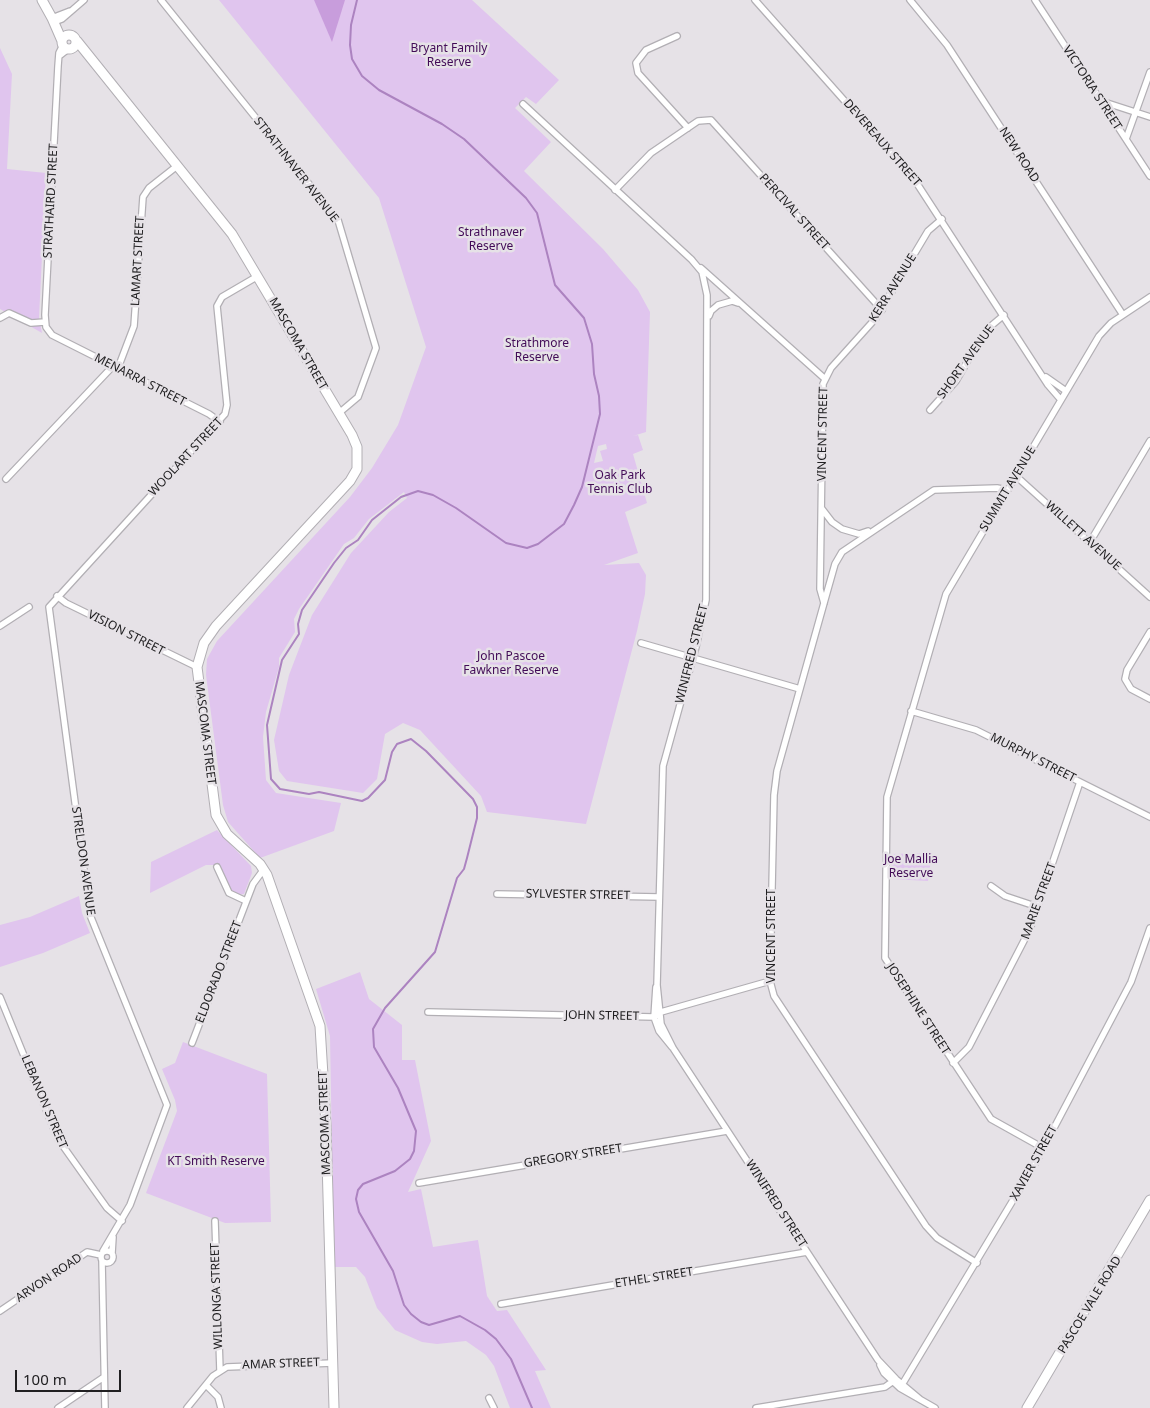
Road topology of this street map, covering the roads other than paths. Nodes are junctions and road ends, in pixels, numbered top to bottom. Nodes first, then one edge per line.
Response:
1 (84, 0) edge
2 (160, 0) edge
3 (755, 0) edge
4 (910, 0) edge
5 (1035, 0) edge
6 (43, 2) edge
7 (56, 19) junction
8 (677, 36) dead end
9 (68, 43) junction
10 (1150, 72) edge
11 (1101, 100) junction
12 (523, 104) dead end
13 (1135, 112) junction
14 (1150, 117) edge
15 (688, 128) junction
16 (1126, 139) junction
17 (177, 166) junction
18 (1150, 176) edge
19 (615, 190) junction
20 (942, 219) junction
21 (691, 259) junction
22 (258, 276) junction
23 (1150, 297) edge
24 (742, 304) junction
25 (882, 310) junction
26 (1004, 315) junction
27 (1123, 315) junction
28 (0, 318) edge
29 (707, 320) junction
30 (45, 322) junction
31 (115, 367) junction
32 (1043, 374) junction
33 (824, 378) junction
34 (1066, 391) junction
35 (1061, 400) junction
36 (930, 410) dead end
37 (339, 413) junction
38 (220, 422) junction
39 (1150, 441) edge
40 (1016, 476) junction
41 (6, 479) dead end
42 (1007, 490) junction
43 (822, 509) junction
44 (874, 529) junction
45 (1090, 542) junction
46 (822, 571) junction
47 (830, 583) junction
48 (56, 596) junction
49 (1150, 597) edge
50 (824, 603) junction
51 (29, 607) dead end
52 (0, 626) edge
53 (1150, 632) edge
54 (641, 643) dead end
55 (693, 658) junction
56 (197, 667) junction
57 (801, 687) junction
58 (1150, 699) edge
59 (911, 711) junction
60 (1080, 782) junction
61 (1150, 817) edge
62 (218, 867) dead end
63 (264, 869) junction
64 (991, 886) dead end
65 (497, 894) dead end
66 (659, 897) junction
67 (246, 902) junction
68 (1038, 908) junction
69 (1150, 928) edge
70 (770, 981) junction
71 (657, 985) junction
72 (0, 997) edge
73 (428, 1012) dead end
74 (661, 1012) junction
75 (654, 1017) junction
76 (192, 1042) dead end
77 (673, 1048) junction
78 (953, 1063) junction
79 (727, 1131) junction
80 (1043, 1148) junction
81 (419, 1183) dead end
82 (1150, 1200) edge
83 (215, 1221) dead end
84 (121, 1223) junction
85 (114, 1237) junction
86 (807, 1252) junction
87 (112, 1253) junction
88 (102, 1256) junction
89 (110, 1262) junction
90 (976, 1262) junction
91 (103, 1279) junction
92 (501, 1304) dead end
93 (0, 1311) edge
94 (332, 1363) junction
95 (220, 1371) junction
96 (104, 1377) junction
97 (894, 1380) junction
98 (206, 1385) junction
99 (902, 1386) junction
100 (488, 1398) dead end
101 (58, 1408) edge
102 (105, 1408) edge
103 (188, 1408) edge
104 (221, 1408) edge
105 (334, 1408) edge
106 (494, 1408) edge
107 (756, 1408) edge
108 (935, 1408) edge
109 (1027, 1408) edge

1 - 7 street
2 - 37 street, STRATHNAVER AVENUE
3 - 20 street, DEVEREAUX STREET
4 - 27 street, NEW ROAD
5 - 11 street, VICTORIA STREET
6 - 7 main road, MASCOMA STREET
7 - 9 main road, MASCOMA STREET
8 - 15 street
9 - 17 main road, MASCOMA STREET
9 - 30 street, STRATHAIRD STREET
10 - 13 street
11 - 13 street
11 - 16 street, VICTORIA STREET
12 - 19 street, VINCENT STREET
13 - 14 street
13 - 16 street
15 - 19 street
15 - 25 street, PERCIVAL STREET
16 - 18 street, VICTORIA STREET
17 - 22 main road, MASCOMA STREET
17 - 31 street, LAMART STREET
19 - 21 street, VINCENT STREET
20 - 25 street, KERR AVENUE
20 - 26 street, DEVEREAUX STREET
21 - 24 street, VINCENT STREET
21 - 29 street, WINIFRED STREET
22 - 37 main road, MASCOMA STREET
22 - 38 street, WOOLART STREET
23 - 27 street, SUMMIT AVENUE
24 - 29 street
24 - 33 street, VINCENT STREET
25 - 33 street, KERR AVENUE
26 - 32 street, DEVEREAUX STREET
26 - 36 street, SHORT AVENUE
27 - 34 street, SUMMIT AVENUE
28 - 30 street
29 - 55 street, WINIFRED STREET
30 - 31 street, MENARRA STREET
31 - 38 street, MENARRA STREET
31 - 41 street, LAMART STREET
32 - 34 street, DEVEREAUX STREET
32 - 35 street, DEVEREAUX STREET
33 - 43 street, VINCENT STREET
34 - 35 street, SUMMIT AVENUE
35 - 40 street, SUMMIT AVENUE
37 - 56 main road, MASCOMA STREET
38 - 48 street, WOOLART STREET
39 - 45 street
40 - 42 street, SUMMIT AVENUE
40 - 45 street, WILLETT AVENUE
42 - 44 street, VINCENT STREET
42 - 59 street, SUMMIT AVENUE
43 - 44 street
43 - 46 street, VINCENT STREET
44 - 47 street, VINCENT STREET
45 - 49 street, WILLETT AVENUE
46 - 47 street
46 - 50 street, VINCENT STREET
47 - 50 street, VINCENT STREET
48 - 56 street, VISION STREET
48 - 84 street, STRELDON AVENUE
50 - 57 street, VINCENT STREET
51 - 52 street
53 - 58 street
54 - 55 street
55 - 57 street
55 - 66 street, WINIFRED STREET
56 - 63 main road, MASCOMA STREET
57 - 70 street, VINCENT STREET
59 - 60 street, MURPHY STREET
59 - 78 street, JOSEPHINE STREET
60 - 61 street, MURPHY STREET
60 - 68 street, MARIE STREET
62 - 67 street
63 - 67 street, ELDORADO STREET
63 - 94 main road, MASCOMA STREET
64 - 68 street
65 - 66 street, SYLVESTER STREET
66 - 71 street, WINIFRED STREET
67 - 76 street, ELDORADO STREET
68 - 78 street, MARIE STREET
69 - 80 street, XAVIER STREET
70 - 74 street, JOHN STREET
70 - 90 street, VINCENT STREET
71 - 74 street, WINIFRED STREET
71 - 75 street, WINIFRED STREET
72 - 84 street, LEBANON STREET
73 - 75 street, JOHN STREET
74 - 75 street, JOHN STREET
74 - 77 street, WINIFRED STREET
75 - 77 street, WINIFRED STREET
77 - 79 street, WINIFRED STREET
78 - 80 street, JOSEPHINE STREET
79 - 81 street, GREGORY STREET
79 - 86 street, WINIFRED STREET
80 - 90 street, XAVIER STREET
82 - 109 main road, PASCOE VALE ROAD
83 - 95 street, WILLONGA STREET
84 - 85 street
85 - 87 street
85 - 88 street
86 - 92 street, ETHEL STREET
86 - 97 street, WINIFRED STREET
87 - 88 street
87 - 89 street
88 - 89 street
88 - 91 street
88 - 93 street, ARVON ROAD
89 - 91 street
90 - 99 street, XAVIER STREET
91 - 96 street
94 - 95 street, AMAR STREET
94 - 105 main road, MASCOMA STREET
95 - 98 street
96 - 101 street
96 - 102 street
97 - 99 street, WINIFRED STREET
97 - 107 street
98 - 103 street
98 - 104 street
99 - 108 street, WINIFRED STREET
100 - 106 street

